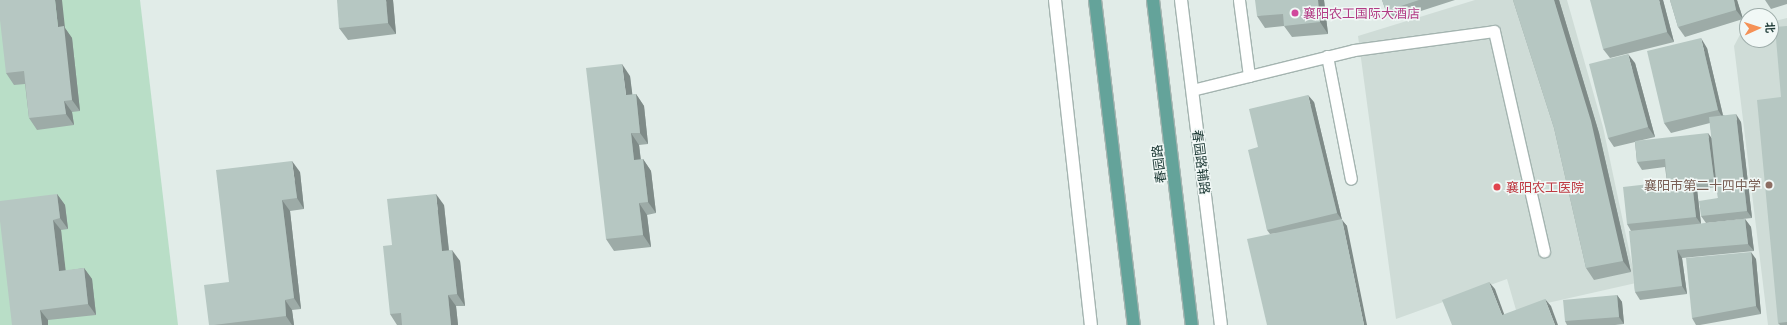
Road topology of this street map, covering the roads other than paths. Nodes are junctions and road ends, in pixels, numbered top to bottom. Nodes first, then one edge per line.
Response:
1 (1055, 0) edge
2 (1095, 0) edge
3 (1153, 0) edge
4 (1181, 0) edge
5 (1239, 0) edge
6 (1327, 56) junction
7 (1249, 76) junction
8 (1192, 90) junction
9 (1351, 179) dead end
10 (1544, 251) dead end
11 (1091, 325) edge
12 (1134, 325) edge
13 (1192, 325) edge
14 (1221, 325) edge

1 - 11 street
2 - 12 main road
3 - 13 main road, 春园路
4 - 8 street, 春园路辅路
5 - 7 lane
6 - 7 lane
6 - 9 lane
6 - 10 lane
7 - 8 lane
8 - 14 street, 春园路辅路

